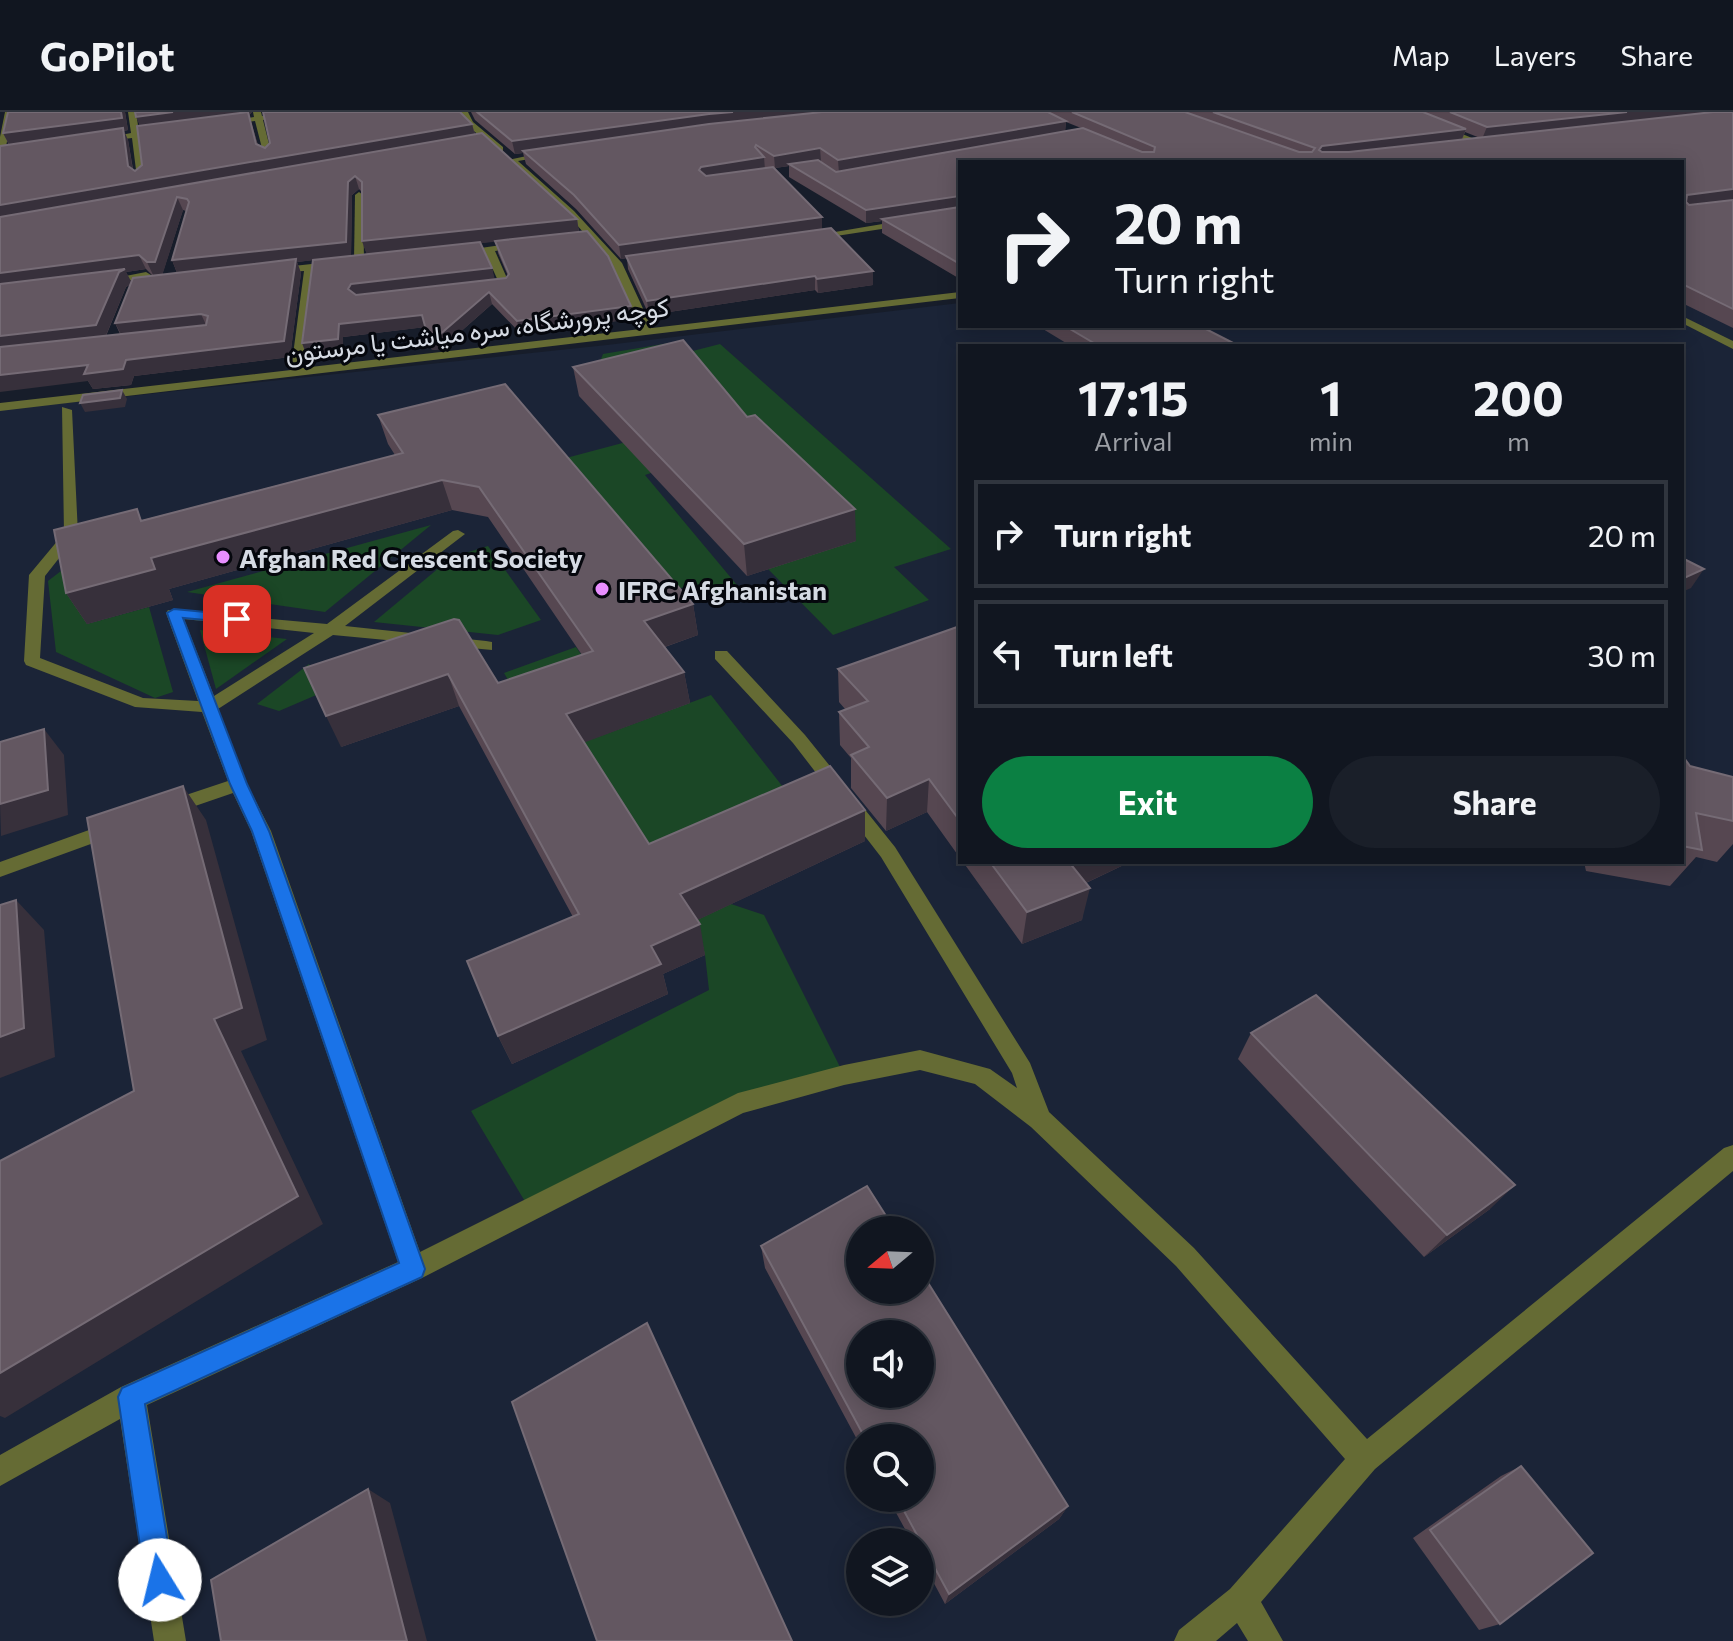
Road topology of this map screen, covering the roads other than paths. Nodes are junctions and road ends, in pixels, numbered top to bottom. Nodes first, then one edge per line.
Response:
1 (9, 112) edge
2 (132, 112) edge
3 (307, 112) edge
4 (464, 112) edge
5 (1402, 112) edge
6 (258, 115) edge
7 (212, 125) edge
8 (181, 129) edge
9 (134, 135) junction
10 (488, 139) junction
11 (93, 141) edge
12 (473, 141) edge
13 (1501, 143) edge
14 (1485, 145) junction
15 (1453, 146) edge
16 (17, 150) edge
17 (555, 152) edge
18 (0, 153) edge
19 (268, 156) edge
20 (512, 160) junction
21 (141, 178) edge
22 (359, 195) edge
23 (958, 214) edge
24 (593, 237) junction
25 (578, 239) edge
26 (791, 241) edge
27 (534, 244) edge
28 (489, 249) junction
29 (446, 253) edge
30 (374, 260) edge
31 (359, 262) junction
32 (633, 263) edge
33 (618, 265) junction
34 (310, 267) junction
35 (171, 268) edge
36 (263, 272) edge
37 (183, 280) edge
38 (168, 282) junction
39 (88, 283) edge
40 (146, 284) junction
41 (134, 288) edge
42 (476, 288) edge
43 (958, 295) edge
44 (1684, 320) edge
45 (648, 331) junction
46 (1733, 346) edge
47 (296, 373) junction
48 (0, 407) edge
49 (66, 410) dead end
50 (458, 534) dead end
51 (332, 628) junction
52 (486, 646) dead end
53 (721, 655) dead end
54 (209, 707) junction
55 (238, 784) junction
56 (0, 870) edge
57 (1039, 1119) junction
58 (1733, 1156) edge
59 (413, 1269) junction
60 (131, 1397) junction
61 (1365, 1459) junction
62 (0, 1471) edge
63 (1241, 1600) junction
64 (170, 1641) edge
65 (1190, 1641) edge
66 (1267, 1641) edge

1 - 18 street
2 - 9 street
3 - 6 street
4 - 10 street
5 - 14 street
6 - 7 street
6 - 19 street
8 - 9 street
9 - 11 street
9 - 21 street
10 - 12 street
10 - 20 street
13 - 14 street
14 - 15 street
16 - 18 street
17 - 20 street
20 - 24 street
22 - 31 street
23 - 26 street
24 - 25 street
24 - 33 street
27 - 28 street
28 - 29 street
28 - 42 street
30 - 31 street
31 - 34 street
32 - 33 street
33 - 45 street
34 - 36 street
34 - 47 street
35 - 38 street
37 - 38 street
38 - 40 street
39 - 40 street
40 - 41 street
43 - 45 street, کوچه پرورشگاه، سره میاشت یا مرستون
44 - 46 street
45 - 47 street, کوچه پرورشگاه، سره میاشت یا مرستون
47 - 48 street, کوچه پرورشگاه، سره میاشت یا مرستون
49 - 54 street
50 - 51 street
51 - 52 street
51 - 54 street
51 - 54 street
53 - 57 street
54 - 55 street
55 - 56 street
55 - 59 street
57 - 59 street
57 - 61 street
58 - 61 street
59 - 60 street
60 - 62 street
60 - 64 street
61 - 63 street
63 - 65 street
63 - 66 street

